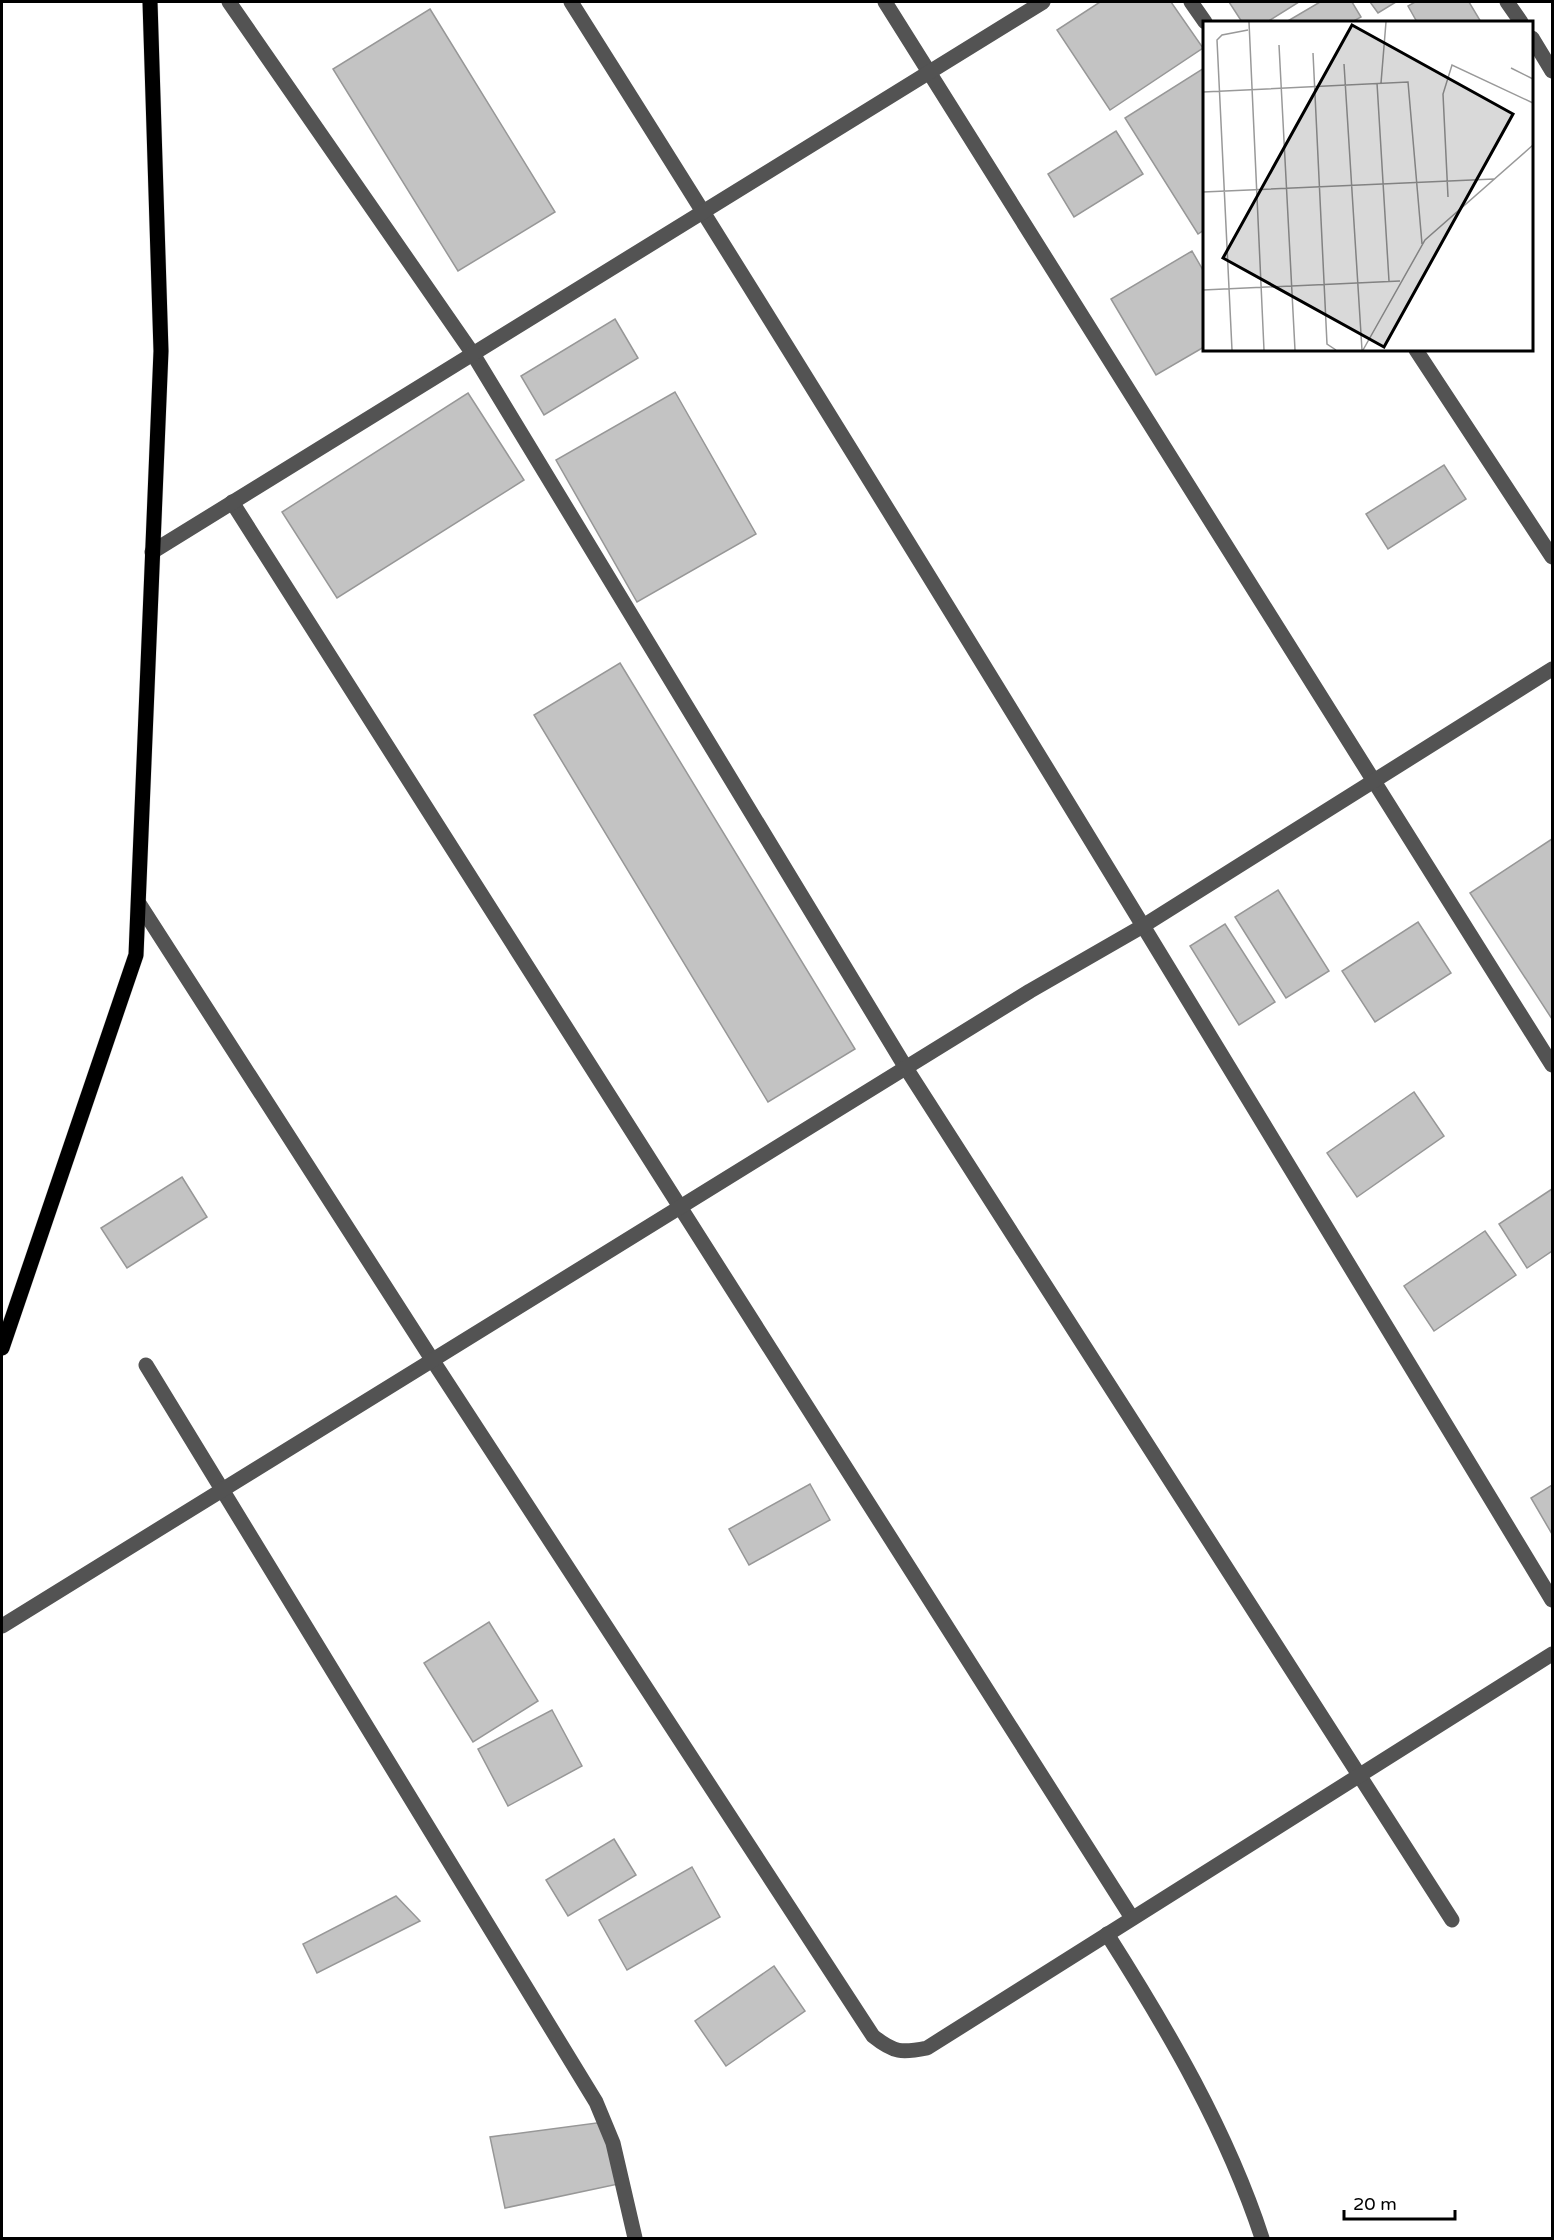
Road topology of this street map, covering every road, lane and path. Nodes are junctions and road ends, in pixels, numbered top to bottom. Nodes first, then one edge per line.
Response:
1 (150, 2) edge
2 (229, 2) edge
3 (572, 2) edge
4 (885, 2) edge
5 (1044, 2) edge
6 (1191, 2) edge
7 (1508, 2) edge
8 (1204, 21) edge
9 (1520, 21) edge
10 (1533, 41) edge
11 (1552, 71) edge
12 (929, 72) junction
13 (704, 211) junction
14 (1417, 351) edge
15 (473, 354) junction
16 (232, 502) junction
17 (152, 552) junction
18 (1552, 557) edge
19 (1552, 669) edge
20 (1373, 780) junction
21 (140, 905) junction
22 (1143, 926) junction
23 (1552, 1065) edge
24 (906, 1068) junction
25 (680, 1207) junction
26 (2, 1348) edge
27 (433, 1361) junction
28 (146, 1365) dead end
29 (222, 1490) junction
30 (1552, 1600) edge
31 (2, 1626) edge
32 (1552, 1654) edge
33 (1359, 1776) junction
34 (1132, 1918) junction
35 (1452, 1920) dead end
36 (1107, 1934) junction
37 (635, 2238) edge
38 (1262, 2238) edge

1 - 17 main road
2 - 15 street
3 - 13 street
4 - 12 street
5 - 12 street
6 - 8 street
7 - 9 street
10 - 11 street
12 - 13 street
12 - 20 street
13 - 15 street
13 - 22 street
14 - 18 street
15 - 16 street
15 - 24 street
16 - 17 street
16 - 25 street
17 - 21 main road
19 - 20 street
20 - 22 street
20 - 23 street
21 - 26 main road
21 - 27 street
22 - 24 street
22 - 30 street
24 - 25 street
24 - 33 street
25 - 27 street
25 - 34 street
27 - 29 street
27 - 36 street
28 - 29 street
29 - 31 street
29 - 37 street
32 - 33 street
33 - 34 street
33 - 35 street
34 - 36 street
36 - 38 street

